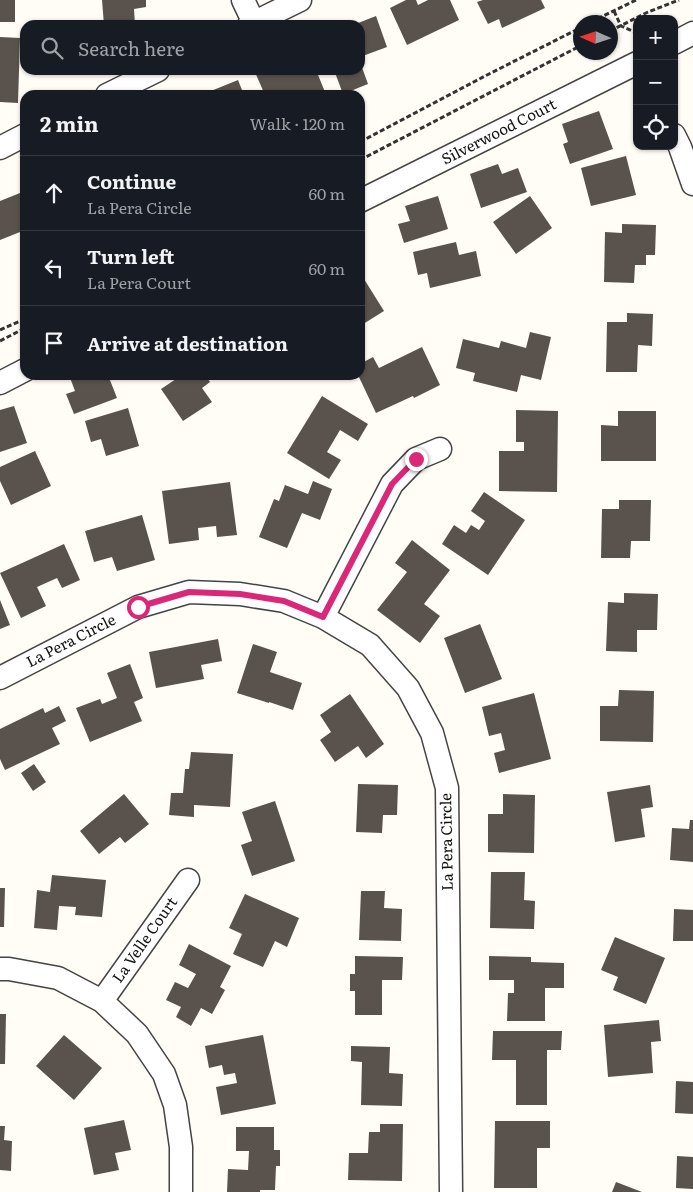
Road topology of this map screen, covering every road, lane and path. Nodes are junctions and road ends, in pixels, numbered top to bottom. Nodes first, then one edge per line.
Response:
1 (243, 0) edge
2 (300, 0) edge
3 (636, 0) edge
4 (678, 0) edge
5 (614, 11) junction
6 (606, 15) edge
7 (250, 20) edge
8 (260, 20) edge
9 (621, 26) junction
10 (618, 27) edge
11 (633, 31) edge
12 (573, 32) edge
13 (693, 33) edge
14 (678, 41) edge
15 (573, 50) edge
16 (633, 65) edge
17 (148, 75) edge
18 (117, 90) edge
19 (20, 138) edge
20 (365, 139) edge
21 (678, 143) edge
22 (0, 148) edge
23 (365, 157) edge
24 (693, 184) edge
25 (365, 199) edge
26 (20, 321) edge
27 (0, 330) edge
28 (20, 331) edge
29 (0, 341) edge
30 (20, 373) edge
31 (0, 383) edge
32 (440, 450) dead end
33 (323, 617) junction
34 (0, 678) edge
35 (188, 880) dead end
36 (0, 968) edge
37 (102, 1001) junction
38 (181, 1192) edge
39 (451, 1192) edge

1 - 7 street
2 - 8 street
3 - 5 path
4 - 9 path
5 - 6 path
5 - 9 path
9 - 10 path
9 - 11 path
12 - 20 path
13 - 14 street
15 - 23 path
16 - 25 street, Silverwood Court
17 - 18 street
19 - 22 street
21 - 24 street
26 - 27 path
28 - 29 path
30 - 31 street
32 - 33 street
33 - 34 street, La Pera Circle
33 - 39 street, La Pera Circle
35 - 37 street, La Velle Court
36 - 37 street
37 - 38 street

